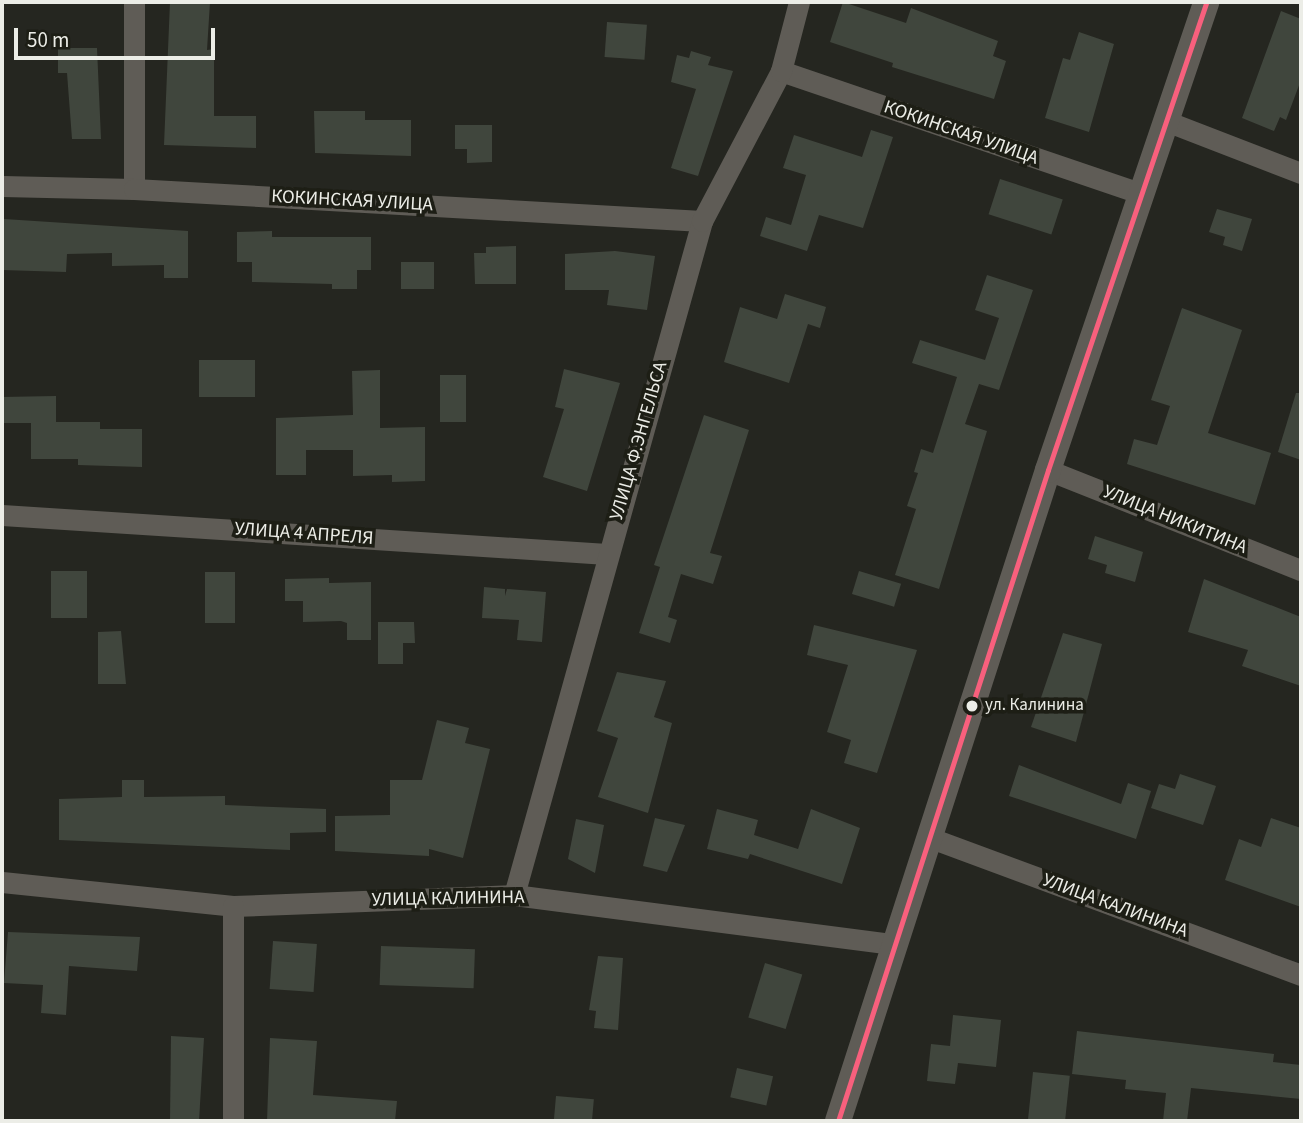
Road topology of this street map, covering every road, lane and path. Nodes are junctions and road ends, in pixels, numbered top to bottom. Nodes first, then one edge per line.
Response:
1 (134, 2) edge
2 (799, 2) edge
3 (1206, 2) edge
4 (781, 71) junction
5 (1166, 121) junction
6 (1301, 173) edge
7 (2, 186) edge
8 (134, 188) junction
9 (1142, 194) junction
10 (702, 221) junction
11 (1048, 470) junction
12 (2, 515) edge
13 (607, 554) junction
14 (1301, 570) edge
15 (929, 837) junction
16 (2, 882) edge
17 (514, 895) junction
18 (233, 906) junction
19 (893, 944) junction
20 (1301, 975) edge
21 (233, 1121) edge
22 (838, 1121) edge

1 - 8 street
2 - 4 street, УЛИЦА Ф.ЭНГЕЛЬСА
3 - 5 street
4 - 9 street, КОКИНСКАЯ УЛИЦА
4 - 10 street, УЛИЦА Ф.ЭНГЕЛЬСА
5 - 6 street
5 - 9 street
7 - 8 street, КОКИНСКАЯ УЛИЦА
8 - 10 street, КОКИНСКАЯ УЛИЦА
9 - 11 street
10 - 13 street, УЛИЦА Ф.ЭНГЕЛЬСА
11 - 14 street, УЛИЦА НИКИТИНА
11 - 15 street
12 - 13 street, УЛИЦА 4 АПРЕЛЯ
13 - 17 street, УЛИЦА Ф.ЭНГЕЛЬСА
15 - 19 street
15 - 20 street, УЛИЦА КАЛИНИНА
16 - 18 street, УЛИЦА КАЛИНИНА
17 - 18 street, УЛИЦА КАЛИНИНА
17 - 19 street, УЛИЦА КАЛИНИНА
18 - 21 street
19 - 22 street

